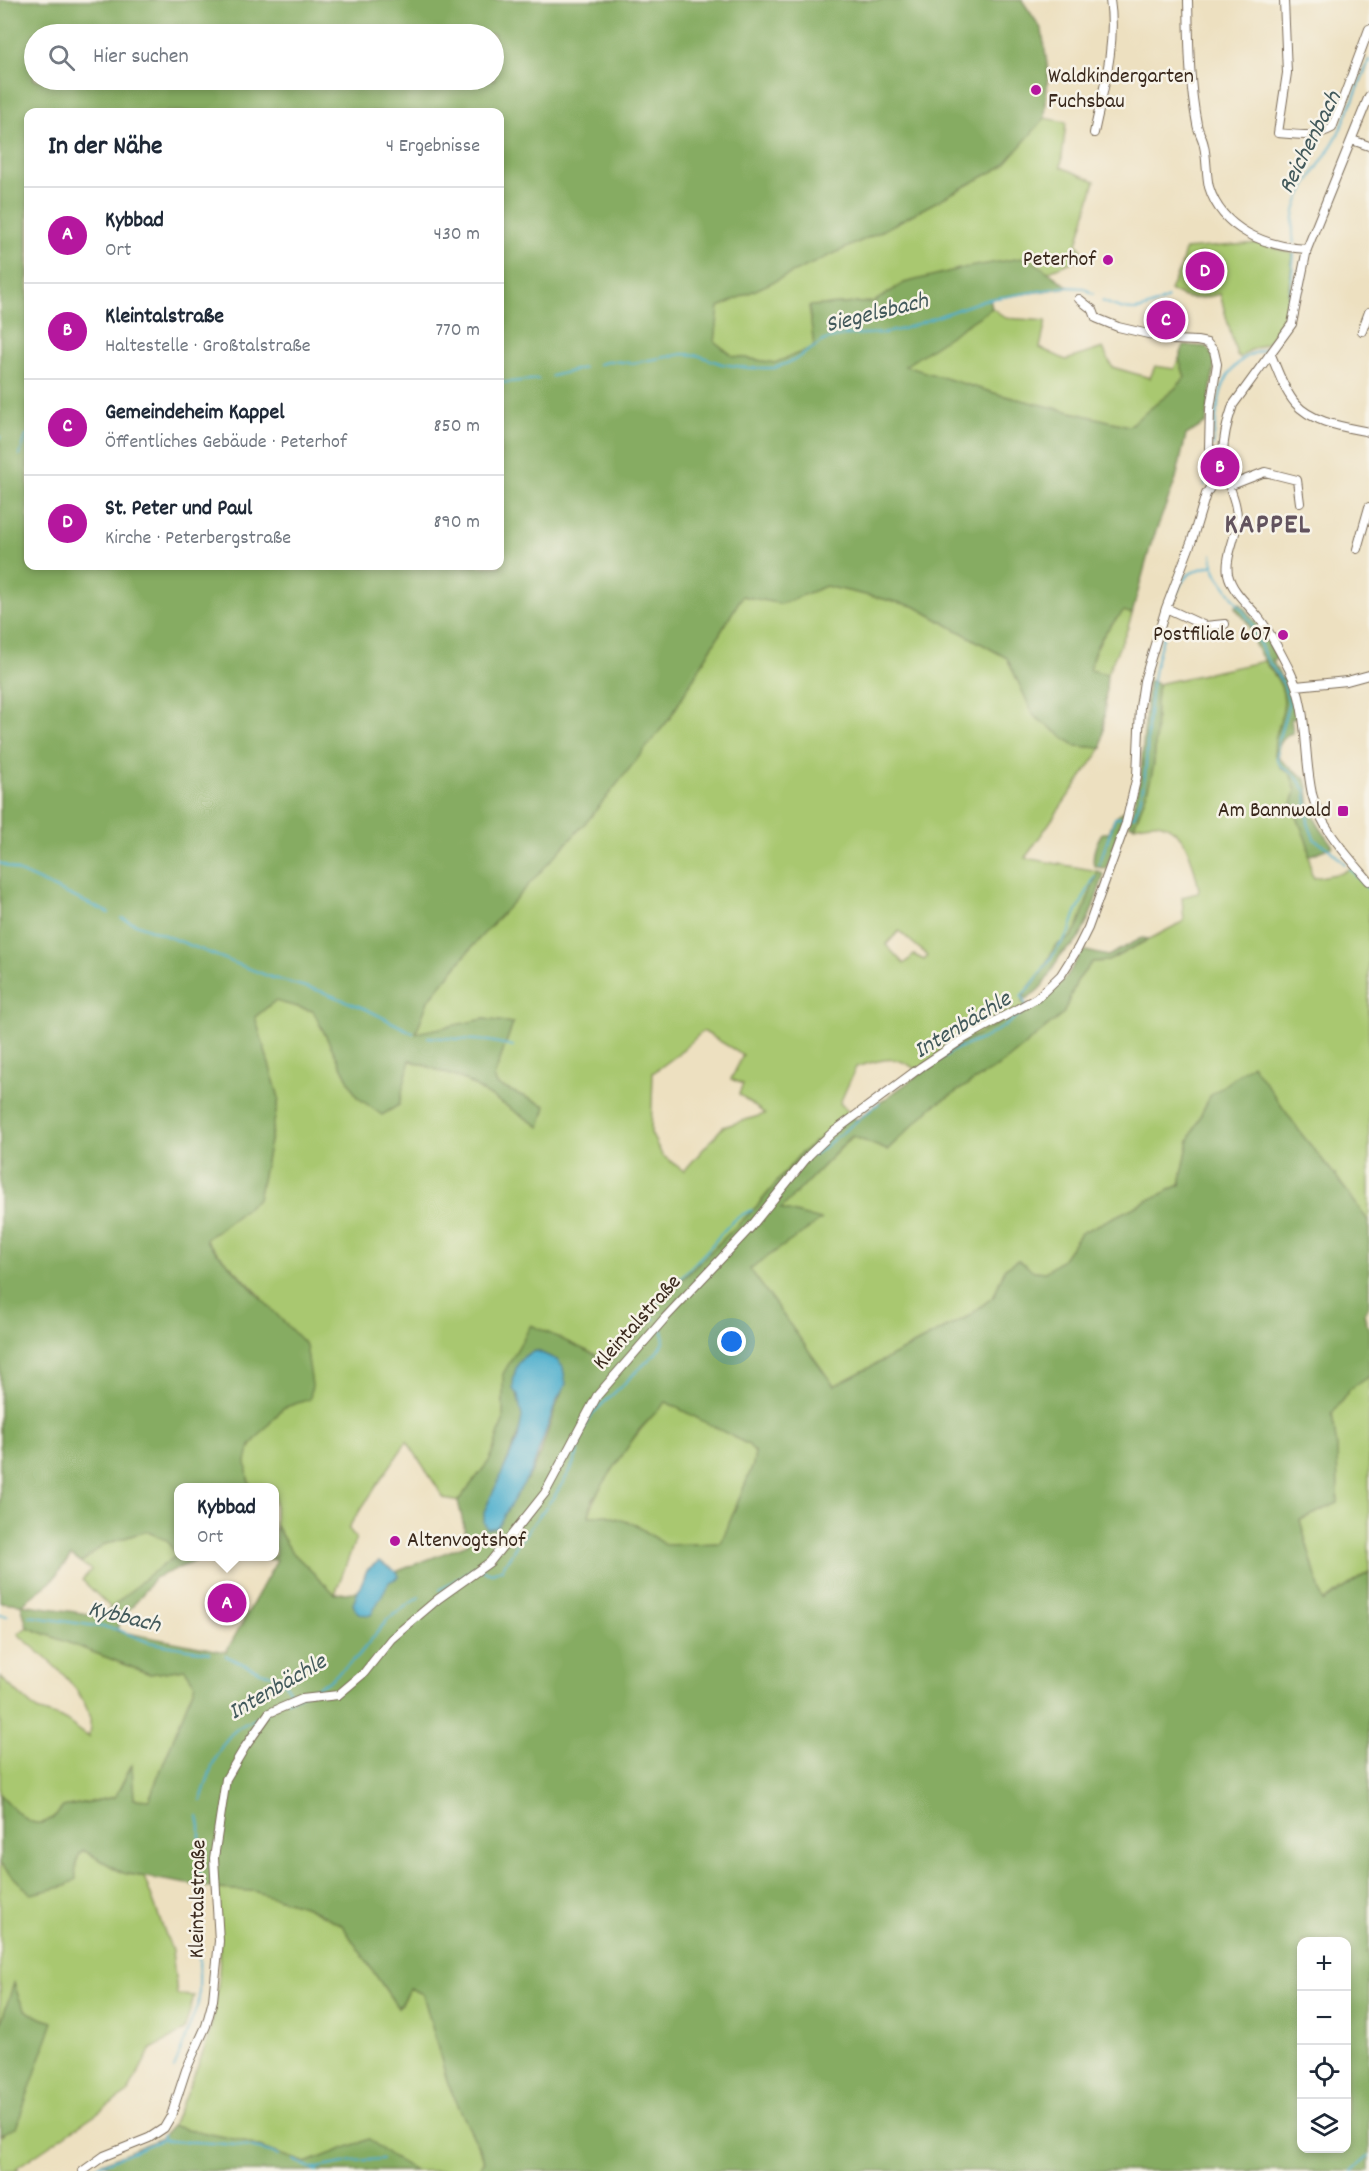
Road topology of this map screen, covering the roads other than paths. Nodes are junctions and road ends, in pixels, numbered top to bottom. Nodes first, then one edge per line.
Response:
1 (1110, 0) edge
2 (1188, 0) edge
3 (1284, 0) edge
4 (1369, 29) edge
5 (1369, 96) edge
6 (1094, 133) dead end
7 (1352, 140) junction
8 (1369, 146) edge
9 (1307, 249) junction
10 (1079, 299) dead end
11 (1369, 312) edge
12 (1362, 331) dead end
13 (1272, 355) junction
14 (1369, 432) edge
15 (1218, 452) junction
16 (1225, 471) junction
17 (1229, 486) junction
18 (1300, 503) dead end
19 (1369, 507) edge
20 (1357, 549) dead end
21 (1166, 608) junction
22 (1225, 624) dead end
23 (1369, 675) edge
24 (1296, 686) junction
25 (1369, 881) edge
26 (83, 2171) edge

1 - 6 street
2 - 9 street
3 - 4 street
5 - 7 street
7 - 8 street
7 - 9 street
9 - 13 street
10 - 15 street
11 - 12 street
13 - 14 street
13 - 15 street
15 - 16 street
16 - 17 street
16 - 21 street, Kleintalstraße
17 - 18 street
17 - 24 street
19 - 20 street
21 - 22 street
21 - 26 street, Kleintalstraße
23 - 24 street
24 - 25 street

